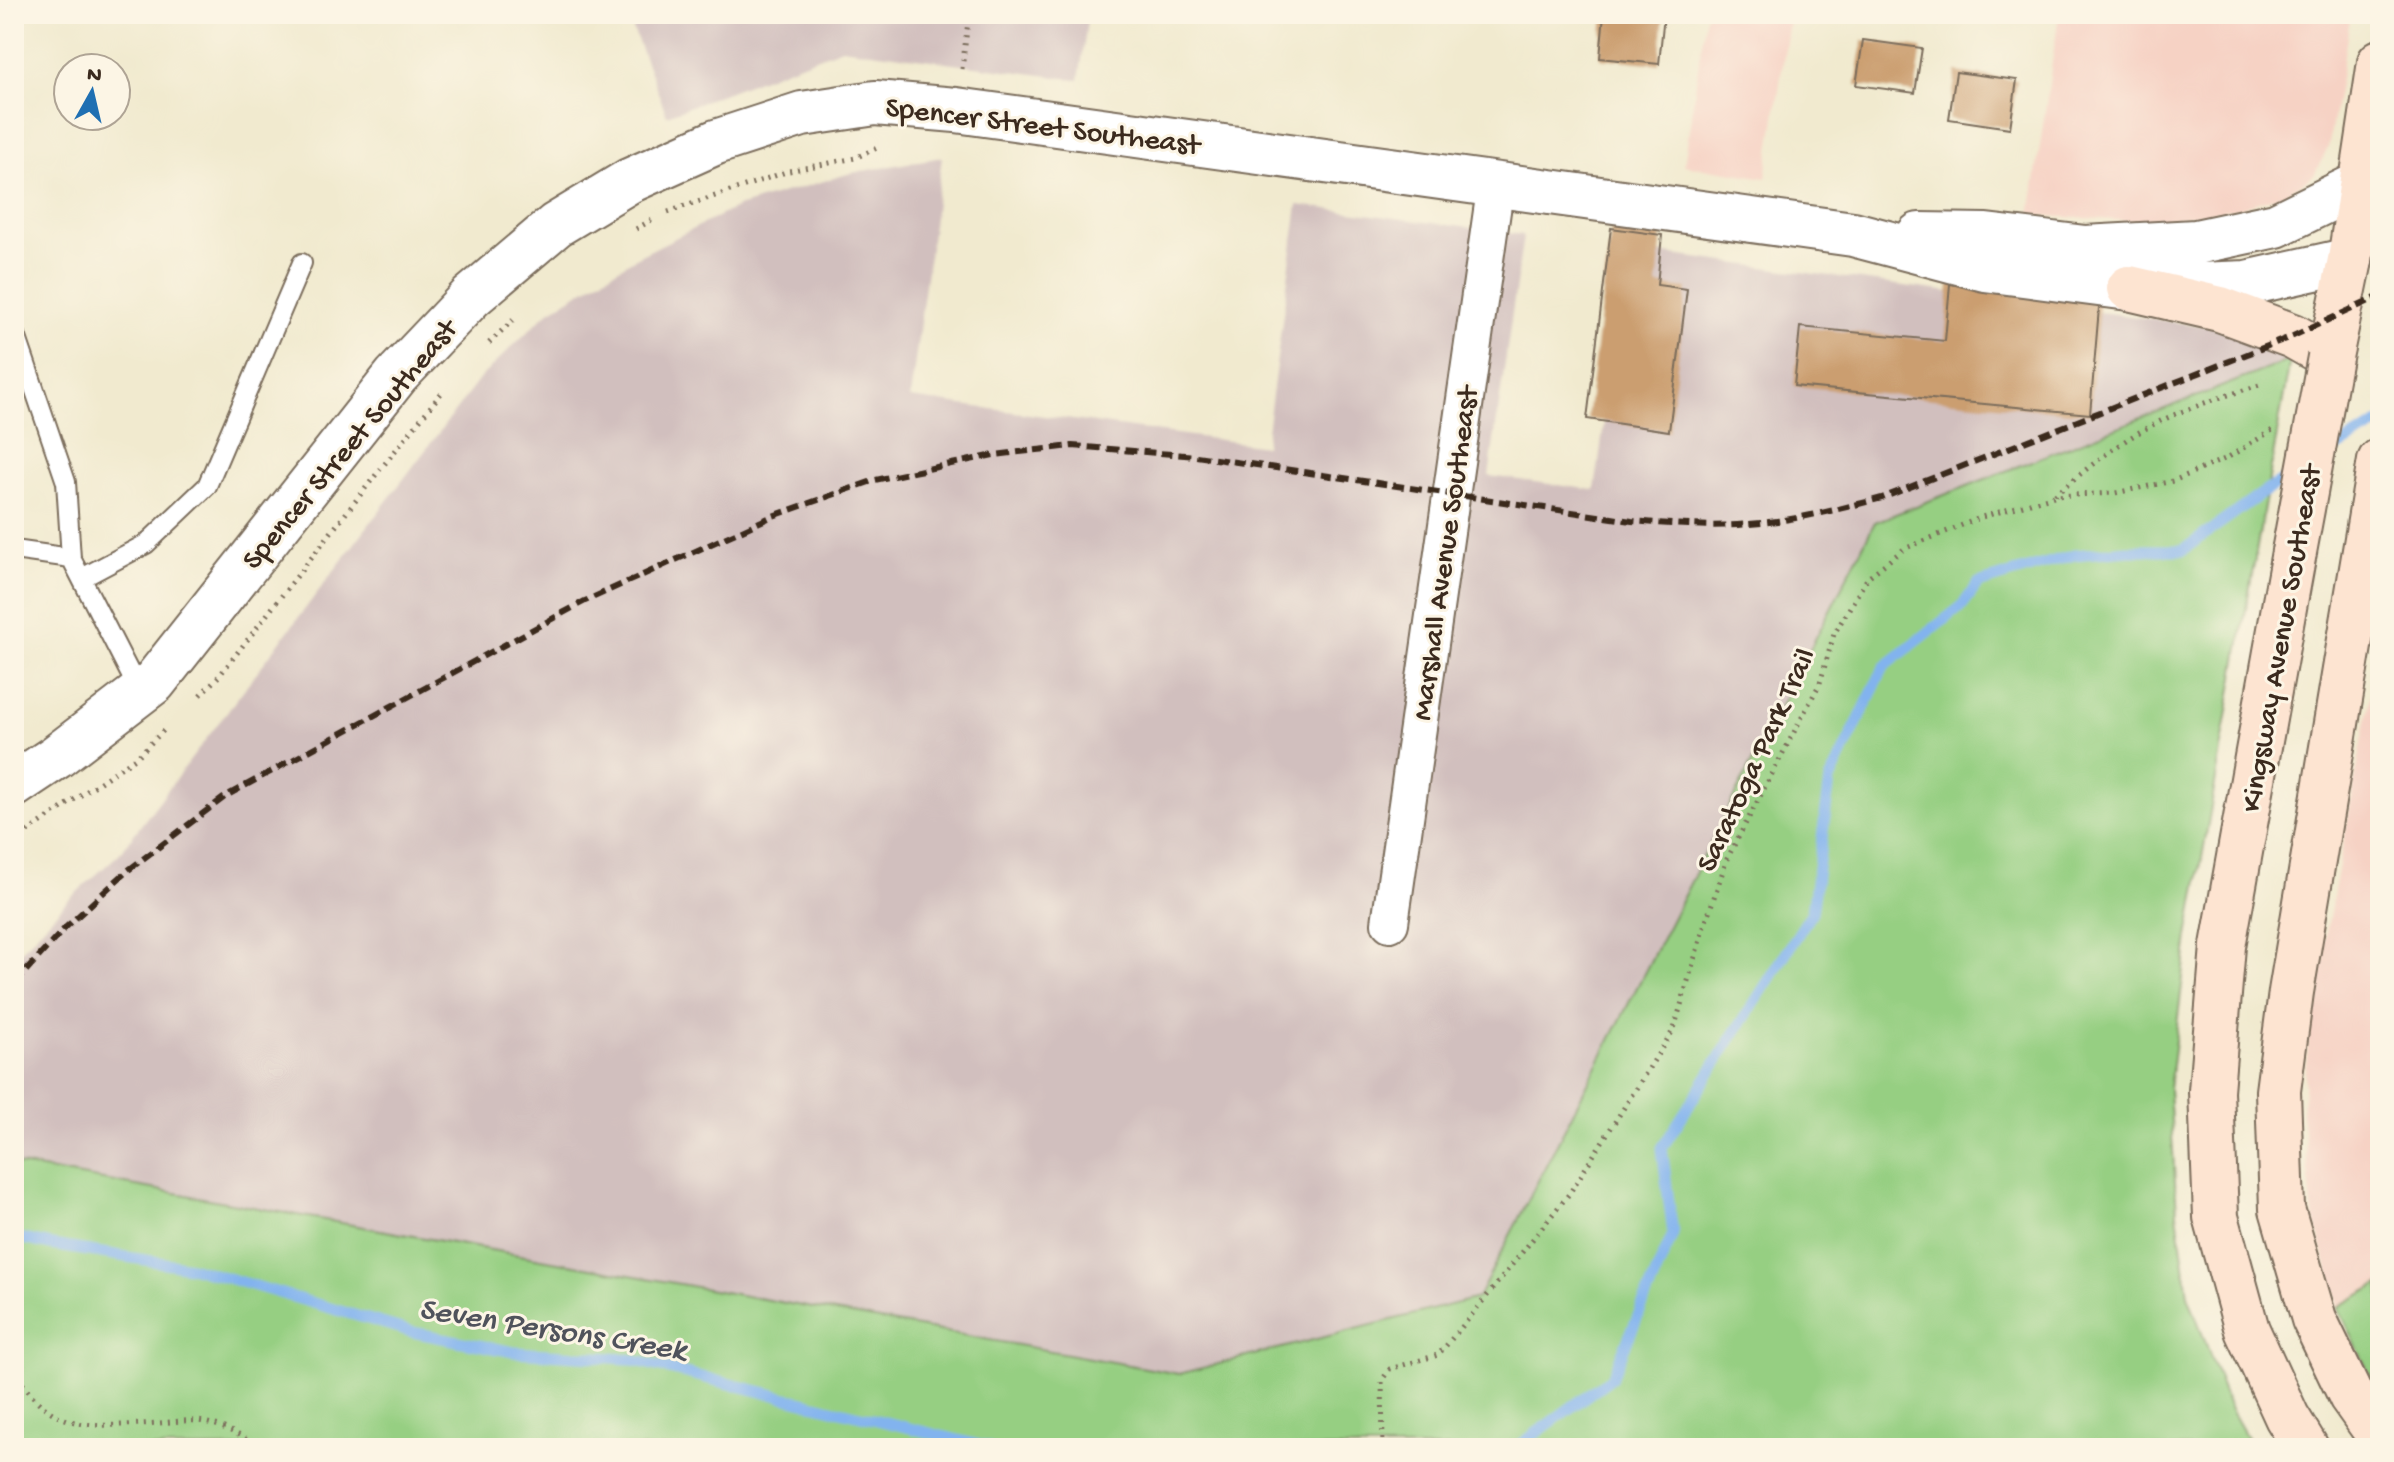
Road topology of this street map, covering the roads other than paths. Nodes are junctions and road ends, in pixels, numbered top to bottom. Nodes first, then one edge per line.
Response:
1 (2380, 62) edge
2 (2371, 176) edge
3 (1496, 183) junction
4 (1853, 234) junction
5 (2365, 251) edge
6 (302, 263) dead end
7 (2129, 288) junction
8 (14, 329) edge
9 (2330, 357) junction
10 (2377, 480) edge
11 (14, 550) edge
12 (71, 558) junction
13 (82, 578) junction
14 (140, 693) junction
15 (14, 785) edge
16 (1390, 923) dead end
17 (2380, 1437) edge
18 (2306, 1448) edge

1 - 2 main road, Kingsway Avenue Southeast
2 - 4 street, Spencer Street Southeast
2 - 5 main road, Kingsway Avenue Southeast
3 - 4 street, Spencer Street Southeast
3 - 14 street, Spencer Street Southeast
3 - 16 street, Marshall Avenue Southeast
4 - 7 street, Spencer Street Southeast
5 - 7 street, Spencer Street Southeast
5 - 9 main road, Kingsway Avenue Southeast
6 - 13 lane
7 - 9 main road
8 - 12 lane
9 - 18 main road, Kingsway Avenue Southeast, bridge
10 - 17 main road
11 - 12 lane
12 - 13 lane
13 - 14 lane
14 - 15 street, Spencer Street Southeast

